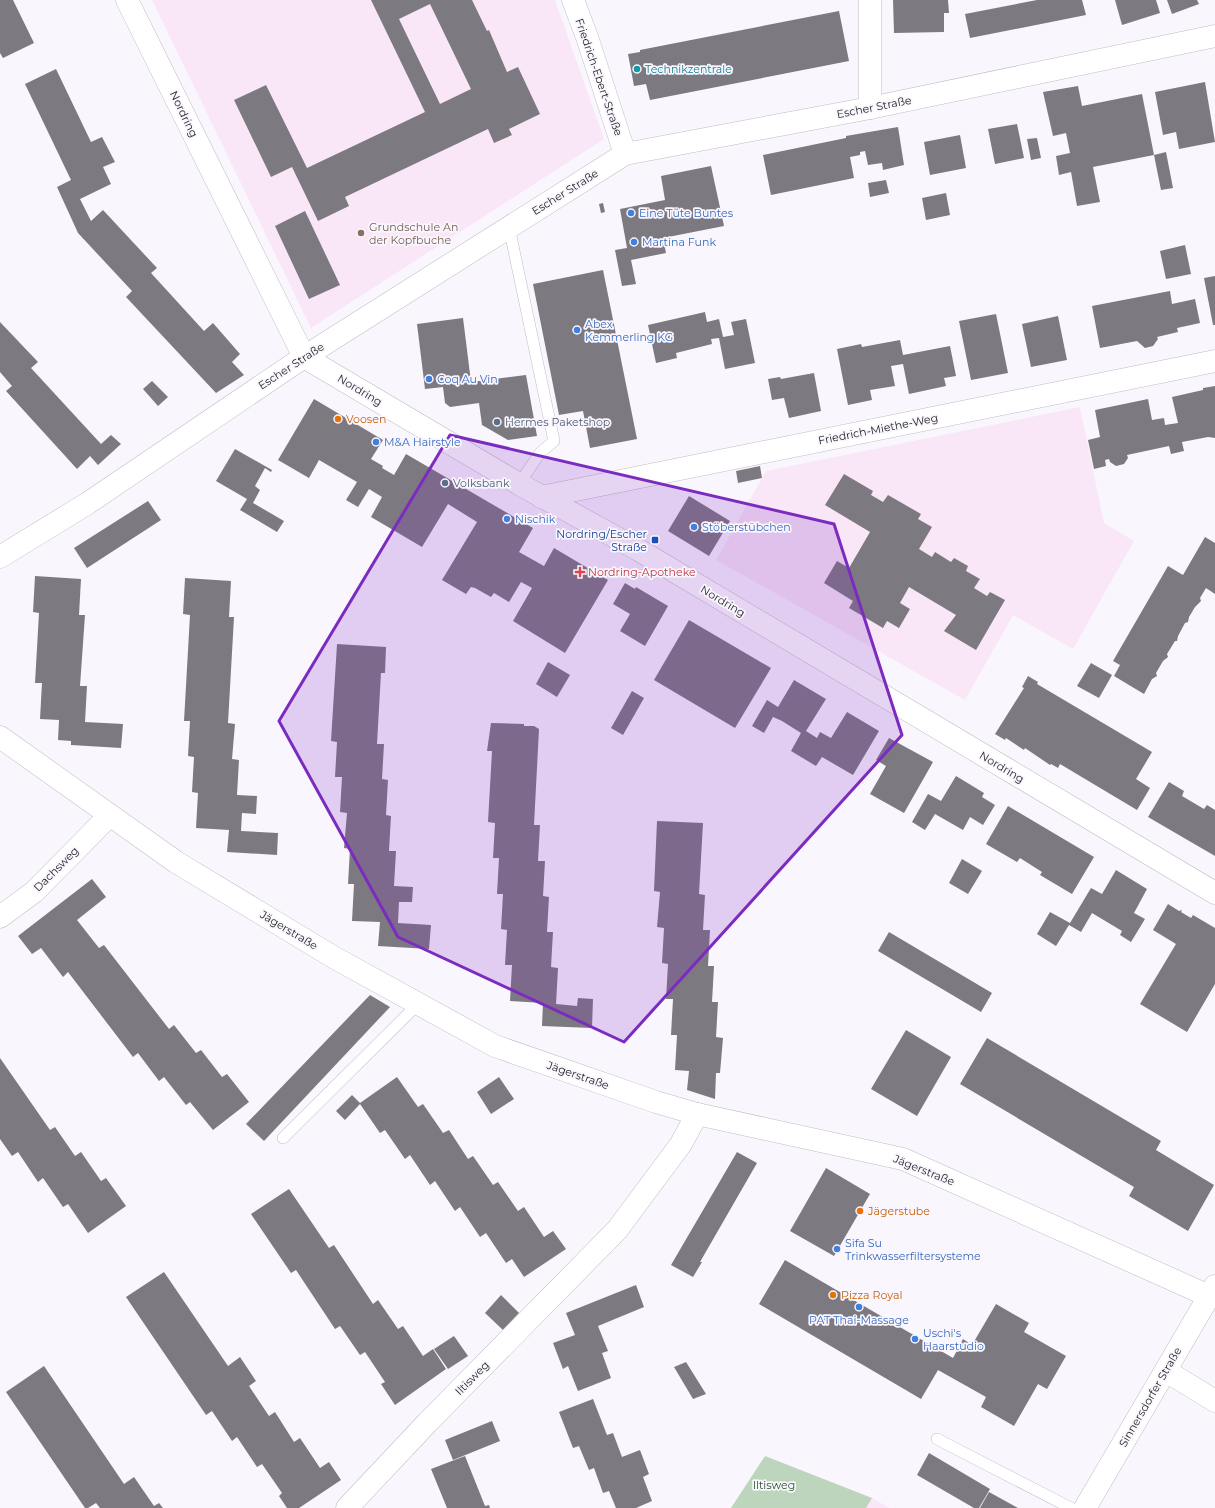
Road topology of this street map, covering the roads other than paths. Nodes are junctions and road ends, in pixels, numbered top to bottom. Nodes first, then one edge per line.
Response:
1 (127, 0) edge
2 (573, 0) edge
3 (870, 0) edge
4 (1215, 36) edge
5 (870, 108) junction
6 (625, 154) junction
7 (509, 227) junction
8 (304, 357) junction
9 (1215, 361) edge
10 (519, 484) junction
11 (541, 497) junction
12 (0, 557) edge
13 (0, 737) edge
14 (109, 816) junction
15 (1215, 893) edge
16 (0, 917) edge
17 (418, 1004) junction
18 (697, 1114) junction
19 (283, 1138) dead end
20 (1212, 1291) edge
21 (1166, 1371) junction
22 (1215, 1401) edge
23 (937, 1439) dead end
24 (347, 1508) edge
25 (1071, 1508) edge
26 (1085, 1508) edge

1 - 8 street, Nordring
2 - 6 street, Friedrich-Ebert-Straße
3 - 5 street
4 - 5 street, Escher Straße
5 - 6 street, Escher Straße
6 - 7 street, Escher Straße
7 - 8 street, Escher Straße
7 - 10 lane
8 - 10 street, Nordring
8 - 12 street, Escher Straße
9 - 11 street, Friedrich-Miethe-Weg
10 - 11 street, Nordring
11 - 15 street, Nordring
13 - 14 street, Jägerstraße
14 - 16 street, Dachsweg
14 - 17 street, Jägerstraße
17 - 18 street, Jägerstraße
17 - 19 lane
18 - 20 street, Jägerstraße
18 - 24 street, Iltisweg
20 - 21 street, Sinnersdorfer Straße
21 - 22 street
21 - 26 street, Sinnersdorfer Straße
23 - 25 lane

